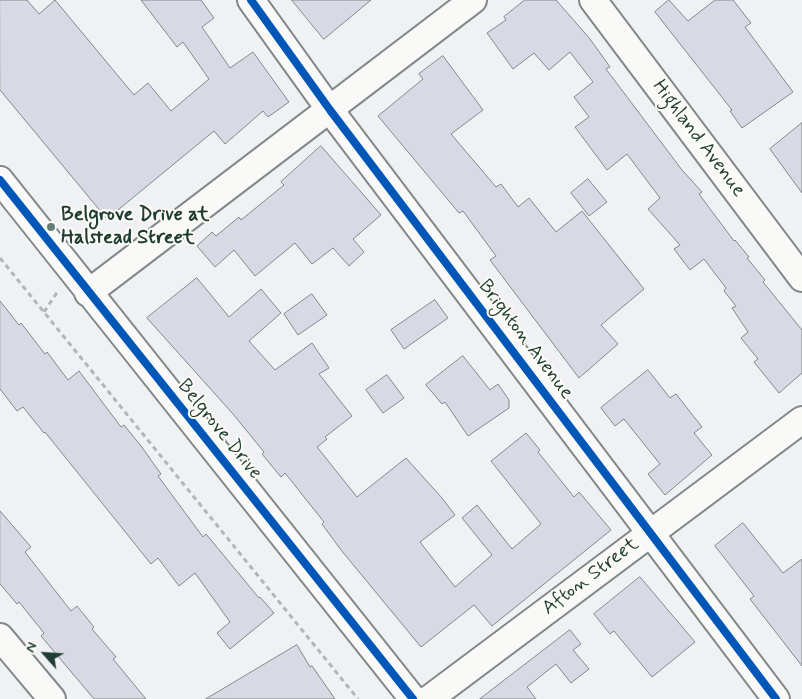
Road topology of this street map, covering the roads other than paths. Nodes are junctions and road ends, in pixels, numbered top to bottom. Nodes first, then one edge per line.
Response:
1 (251, 0) edge
2 (473, 0) edge
3 (593, 0) edge
4 (330, 110) junction
5 (0, 180) edge
6 (802, 278) edge
7 (88, 294) junction
8 (802, 420) edge
9 (651, 533) junction
10 (0, 637) edge
11 (52, 699) edge
12 (416, 699) edge
13 (776, 699) edge

1 - 4 street, Brighton Avenue
2 - 4 street
3 - 6 street, Highland Avenue
4 - 7 street
4 - 9 street, Brighton Avenue
5 - 7 street, Belgrove Drive
7 - 12 street, Belgrove Drive
8 - 9 street, Afton Street
9 - 12 street, Afton Street
9 - 13 street, Brighton Avenue
10 - 11 street

